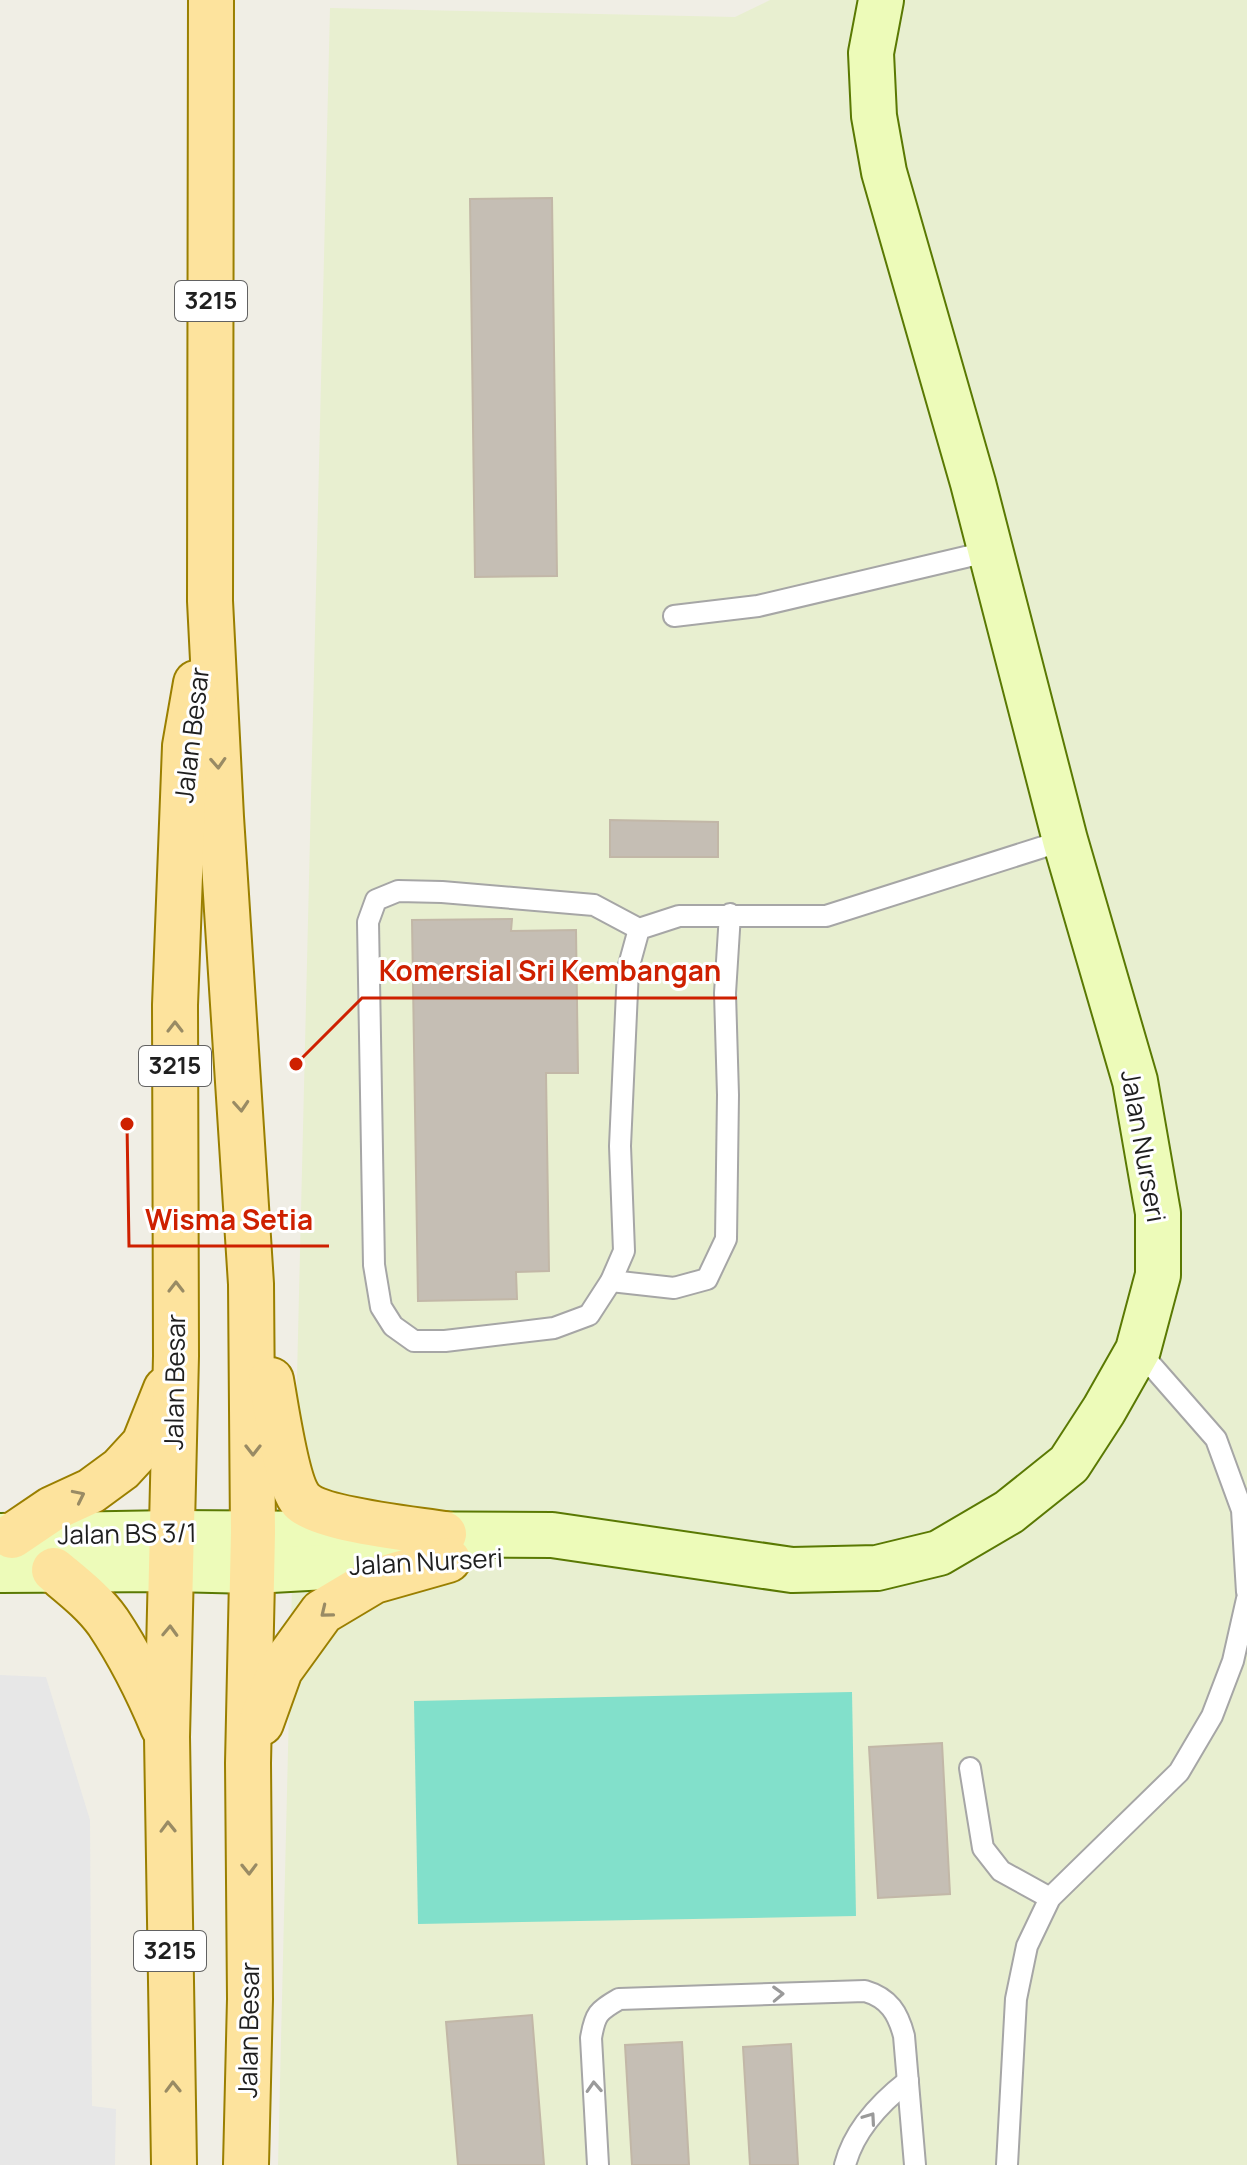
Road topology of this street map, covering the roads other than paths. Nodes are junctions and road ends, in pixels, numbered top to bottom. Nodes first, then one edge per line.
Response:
1 (211, 0) edge
2 (881, 0) edge
3 (991, 551) junction
4 (210, 601) junction
5 (674, 616) dead end
6 (1065, 840) junction
7 (730, 914) junction
8 (639, 929) junction
9 (611, 1281) junction
10 (251, 1284) junction
11 (1138, 1350) junction
12 (176, 1356) junction
13 (4, 1547) edge
14 (446, 1547) junction
15 (173, 1551) junction
16 (253, 1552) junction
17 (54, 1570) junction
18 (1247, 1592) edge
19 (1247, 1599) edge
20 (167, 1737) junction
21 (248, 1763) junction
22 (970, 1768) dead end
23 (1050, 1898) junction
24 (908, 2081) junction
25 (174, 2165) edge
26 (246, 2165) edge
27 (598, 2165) edge
28 (845, 2165) edge
29 (915, 2165) edge
30 (1007, 2165) edge

1 - 4 main road, Jalan Besar / 3215
2 - 3 street, Jalan Nurseri
3 - 5 lane
3 - 6 street, Jalan Nurseri
4 -> 10 main road, Jalan Besar / 3215
12 -> 4 main road, Jalan Besar / 3215
6 - 7 lane
6 - 11 street, Jalan Nurseri
7 - 8 lane
7 - 9 lane
8 - 9 lane
8 - 9 lane
10 - 14 main road
10 -> 16 main road, Jalan Besar / 3215
11 - 14 street, Jalan Nurseri
11 - 18 lane
13 -> 12 main road
12 - 15 main road, Jalan Besar / 3215
13 - 15 street, Jalan BS 3/1
13 - 17 street, Jalan BS 3/1
14 - 16 street, Jalan Nurseri
14 -> 21 main road
15 - 16 street, Jalan BS 3/1
15 - 17 street, Jalan BS 3/1
20 -> 15 main road, Jalan Besar / 3215
16 - 21 main road, Jalan Besar / 3215
17 - 20 main road
19 - 23 lane
25 -> 20 main road, Jalan Besar / 3215
21 -> 26 main road, Jalan Besar / 3215
22 - 23 lane
23 - 30 lane
27 -> 24 lane
28 -> 24 lane
24 - 29 lane

